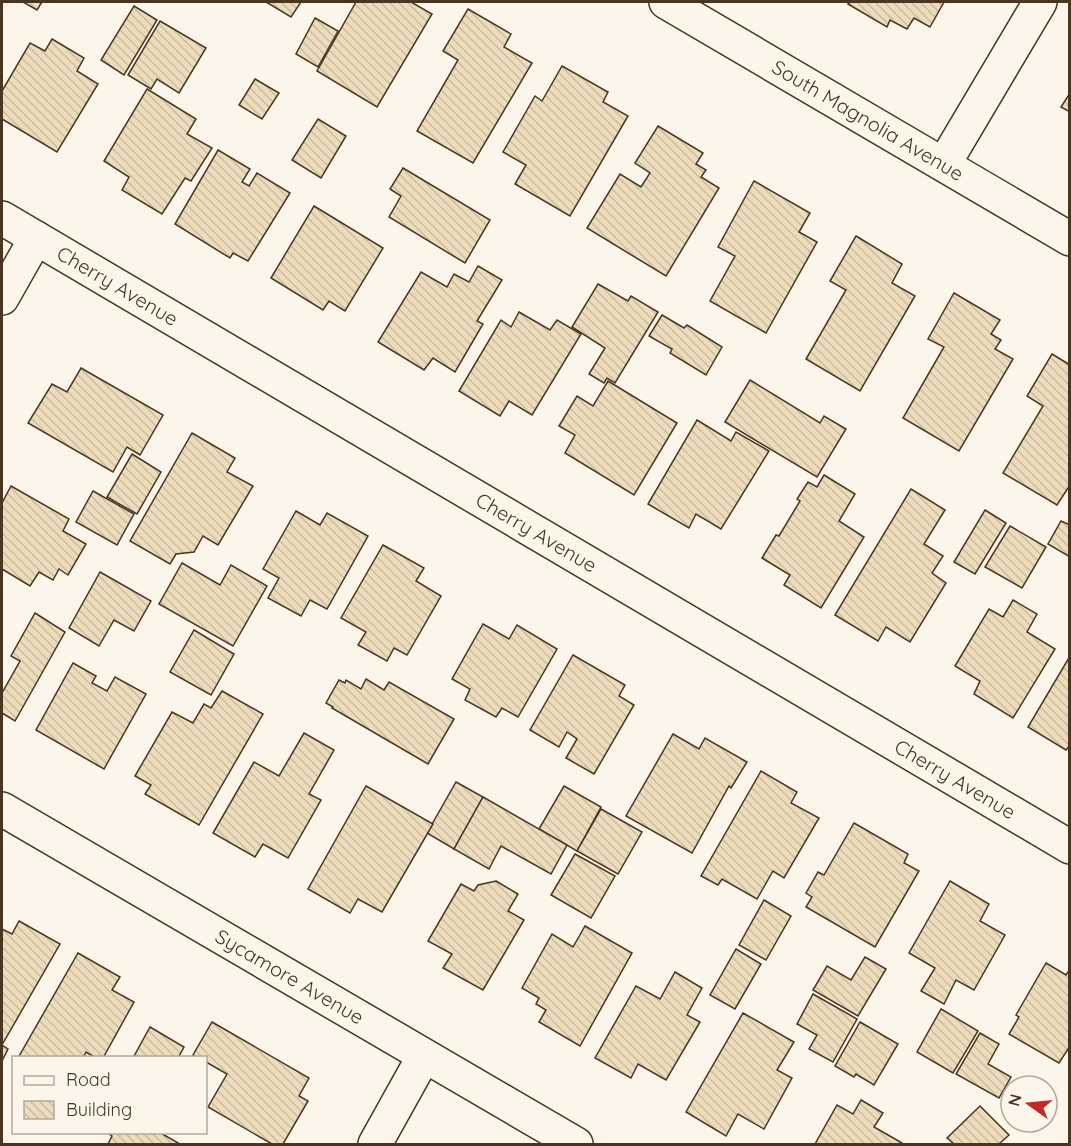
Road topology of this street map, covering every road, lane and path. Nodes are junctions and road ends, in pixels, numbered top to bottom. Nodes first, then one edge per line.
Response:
1 (666, 2) edge
2 (1041, 2) edge
3 (944, 164) junction
4 (2, 218) edge
5 (36, 238) junction
6 (1070, 239) edge
7 (2, 298) edge
8 (2, 809) edge
9 (1070, 847) edge
10 (424, 1056) junction
11 (375, 1144) edge
12 (576, 1144) edge

1 - 3 street, South Magnolia Avenue
2 - 3 street
3 - 6 street, South Magnolia Avenue
4 - 5 street, Cherry Avenue
5 - 7 street
5 - 9 street, Cherry Avenue
8 - 10 street, Sycamore Avenue
10 - 11 street
10 - 12 street, Sycamore Avenue

